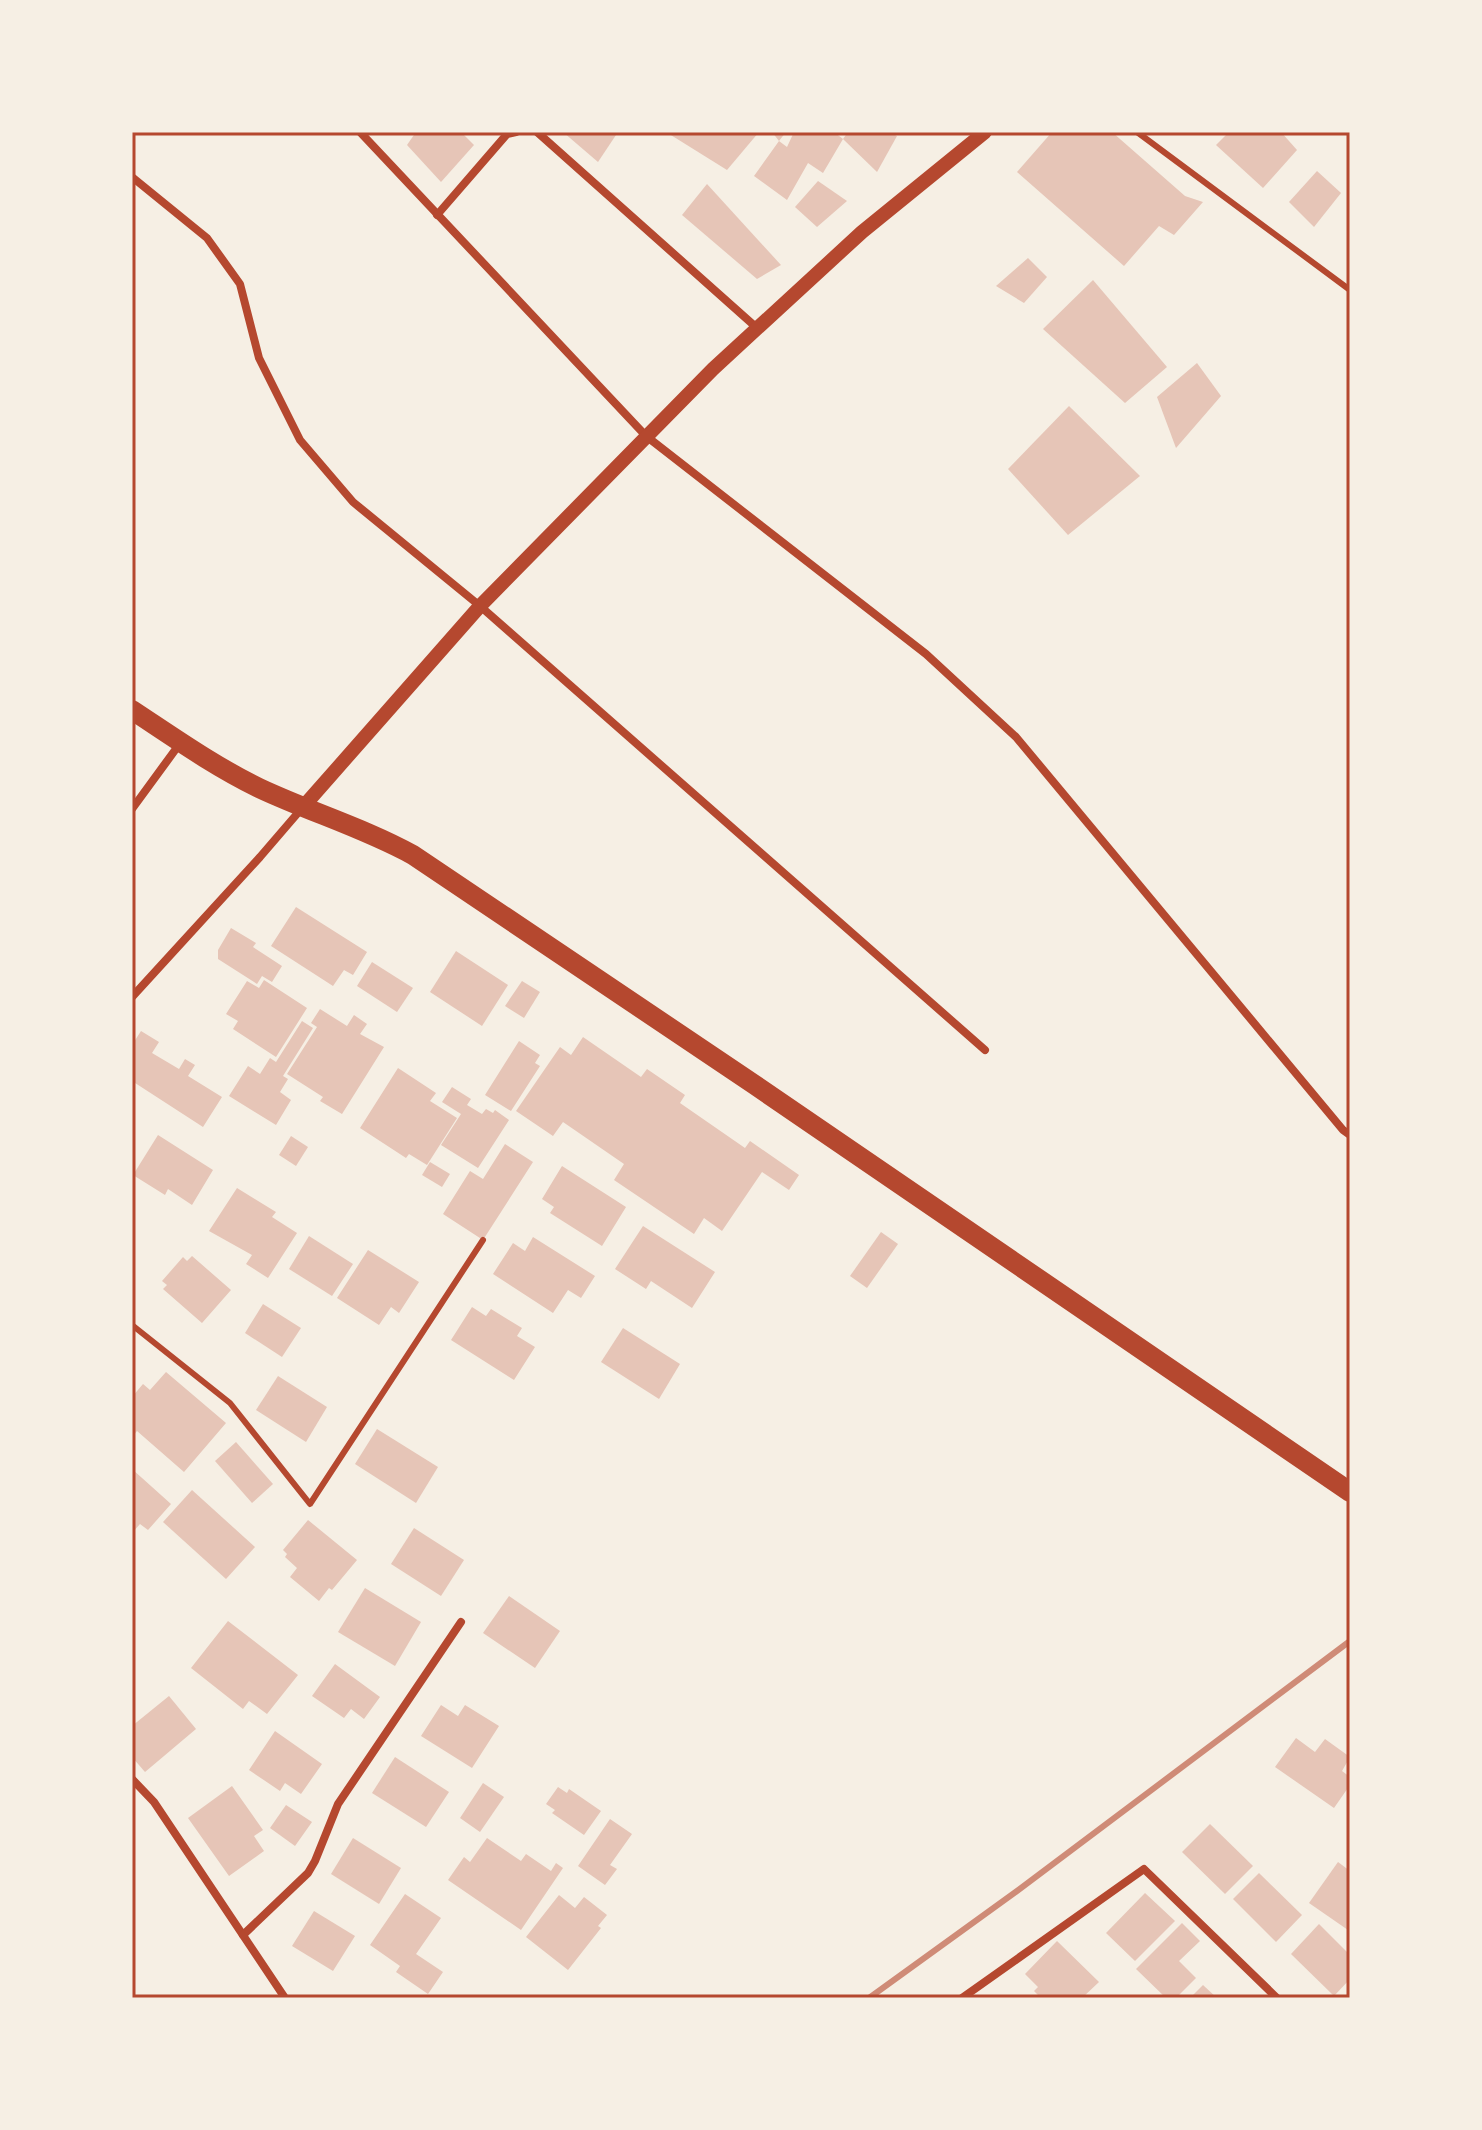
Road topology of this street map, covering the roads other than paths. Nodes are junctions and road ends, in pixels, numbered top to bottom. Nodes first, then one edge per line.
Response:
1 (360, 132) edge
2 (516, 132) edge
3 (537, 132) edge
4 (985, 132) edge
5 (1137, 132) edge
6 (132, 177) edge
7 (437, 215) junction
8 (1350, 290) edge
9 (757, 328) junction
10 (646, 436) junction
11 (480, 606) junction
12 (132, 710) edge
13 (181, 742) junction
14 (303, 807) junction
15 (132, 809) edge
16 (132, 997) edge
17 (985, 1050) dead end
18 (1348, 1130) edge
19 (483, 1240) dead end
20 (132, 1325) edge
21 (1350, 1492) edge
22 (461, 1622) dead end
23 (132, 1779) edge
24 (243, 1935) junction
25 (285, 1998) edge
26 (962, 1998) edge
27 (1277, 1998) edge

1 - 7 street
2 - 7 street
3 - 9 street
4 - 9 street
5 - 8 lane
6 - 11 street
7 - 10 street
9 - 10 street
10 - 11 street
10 - 18 street
11 - 14 street
11 - 17 street
12 - 13 main road
13 - 14 main road
13 - 15 street
14 - 16 street
14 - 21 main road
19 - 20 lane
22 - 24 street
23 - 24 street
24 - 25 street
26 - 27 street

